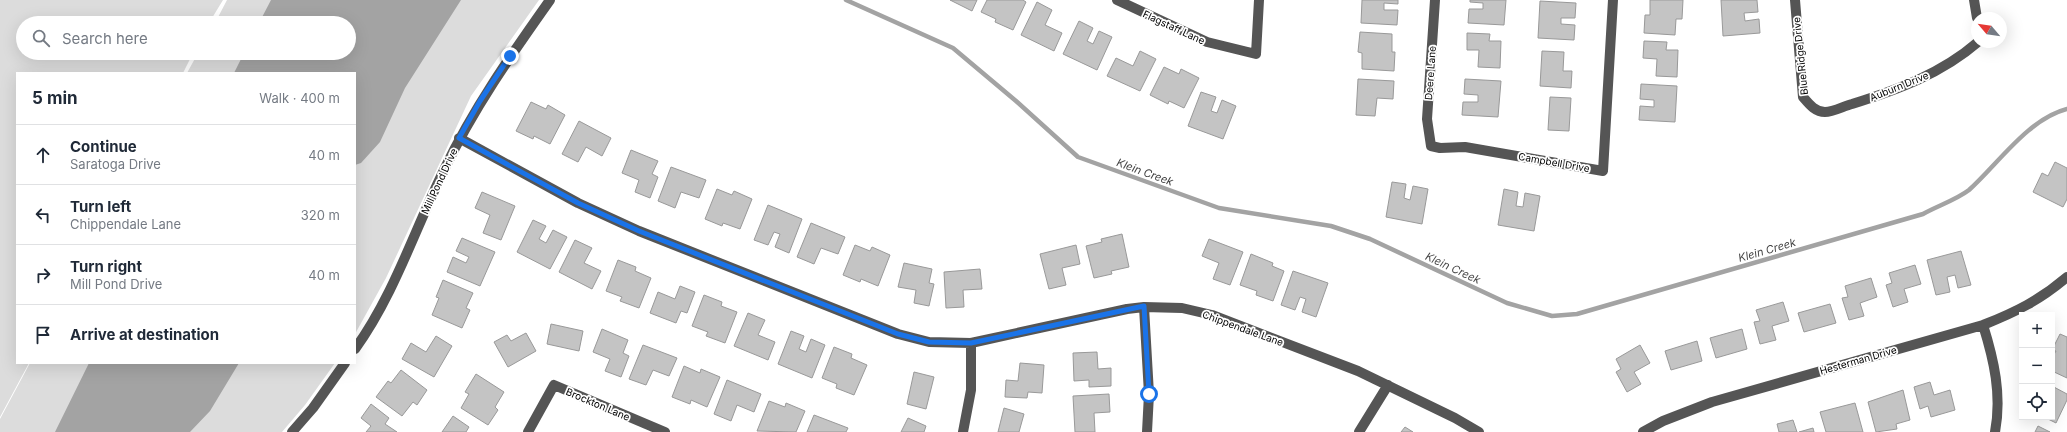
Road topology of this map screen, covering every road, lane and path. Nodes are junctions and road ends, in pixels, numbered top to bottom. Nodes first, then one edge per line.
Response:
1 (550, 0) edge
2 (1118, 0) edge
3 (1259, 0) edge
4 (1435, 0) edge
5 (1613, 0) edge
6 (1795, 0) edge
7 (1974, 0) edge
8 (1976, 12) edge
9 (1971, 47) edge
10 (1814, 109) joint
11 (459, 138) junction
12 (1431, 146) joint
13 (2067, 277) edge
14 (1144, 306) junction
15 (1983, 325) junction
16 (971, 343) junction
17 (356, 347) edge
18 (344, 364) edge
19 (1388, 385) junction
20 (292, 432) edge
21 (528, 432) edge
22 (665, 432) edge
23 (963, 432) edge
24 (1147, 432) edge
25 (1359, 432) edge
26 (1478, 432) edge
27 (1643, 432) edge
28 (1996, 432) edge

1 - 11 street, Mill Pond Drive
2 - 3 street, Flagstaff Lane
4 - 12 street, Deere Lane
5 - 12 street, Campbell Drive
6 - 10 street, Blue Ridge Drive
7 - 8 street
9 - 10 street, Auburn Drive
11 - 16 street, Chippendale Lane
11 - 17 street, Mill Pond Drive
13 - 15 street, Hesterman Drive
14 - 16 street, Chippendale Lane
14 - 19 street, Chippendale Lane
14 - 24 street
15 - 27 street, Hesterman Drive
15 - 28 street
16 - 23 street
18 - 20 street
19 - 25 street
19 - 26 street, Chippendale Lane
21 - 22 street, Brockton Lane

